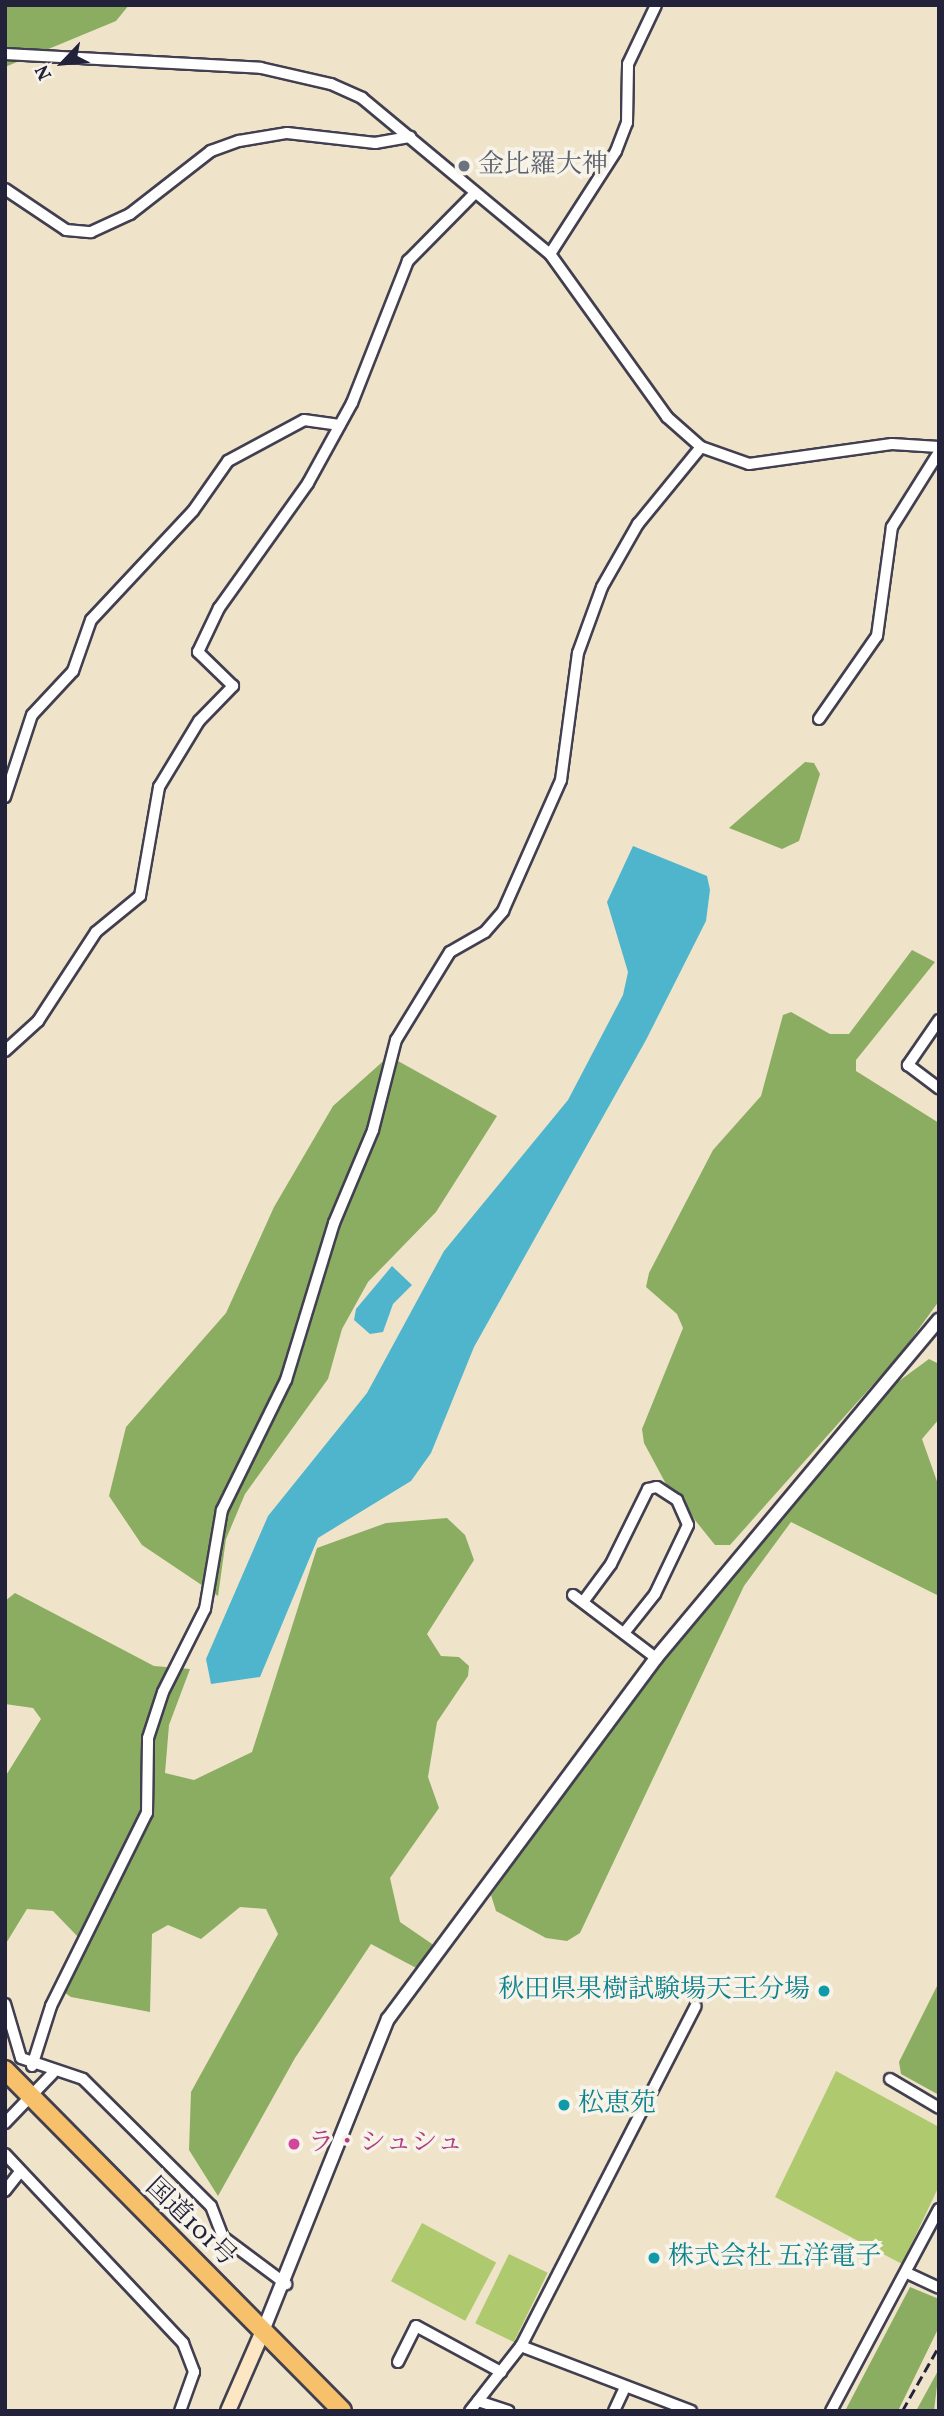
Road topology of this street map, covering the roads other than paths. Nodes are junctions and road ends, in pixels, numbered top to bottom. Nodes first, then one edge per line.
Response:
1 (656, 5) edge
2 (5, 54) edge
3 (410, 137) junction
4 (5, 189) edge
5 (475, 193) junction
6 (550, 254) junction
7 (340, 425) junction
8 (701, 447) junction
9 (939, 449) edge
10 (819, 719) dead end
11 (5, 797) edge
12 (939, 1020) edge
13 (5, 1051) edge
14 (939, 1088) edge
15 (939, 1320) edge
16 (624, 1633) junction
17 (656, 1657) junction
18 (5, 2004) edge
19 (696, 2007) dead end
20 (32, 2066) junction
21 (5, 2070) edge
22 (53, 2073) junction
23 (890, 2079) dead end
24 (29, 2098) junction
25 (939, 2108) edge
26 (5, 2123) edge
27 (5, 2154) edge
28 (20, 2172) junction
29 (5, 2191) edge
30 (939, 2209) edge
31 (907, 2273) junction
32 (286, 2284) junction
33 (939, 2288) edge
34 (263, 2331) junction
35 (521, 2346) junction
36 (398, 2362) dead end
37 (501, 2372) junction
38 (625, 2387) junction
39 (478, 2401) junction
40 (180, 2411) edge
41 (228, 2411) edge
42 (342, 2411) edge
43 (470, 2411) edge
44 (508, 2411) edge
45 (614, 2411) edge
46 (691, 2411) edge
47 (831, 2411) edge

1 - 6 street
2 - 3 street
3 - 4 street
3 - 5 street
5 - 6 street
5 - 7 street
6 - 8 street
7 - 11 street
7 - 13 street
8 - 9 street
8 - 20 street
9 - 10 street
12 - 14 street
15 - 17 street
16 - 16 street
16 - 17 street
17 - 32 street
18 - 20 street
19 - 35 street
20 - 22 street
21 - 24 highway, 国道101号
22 - 24 street
22 - 32 street
23 - 25 street
24 - 26 street
24 - 34 highway, 国道101号
27 - 28 street
28 - 29 street
28 - 40 street
30 - 31 street
31 - 33 street
31 - 47 street
32 - 34 street
34 - 41 main road
34 - 42 highway, 国道101号
35 - 37 street
35 - 38 street
36 - 37 street
37 - 39 street
38 - 45 street
38 - 46 street
39 - 43 street
39 - 44 street

